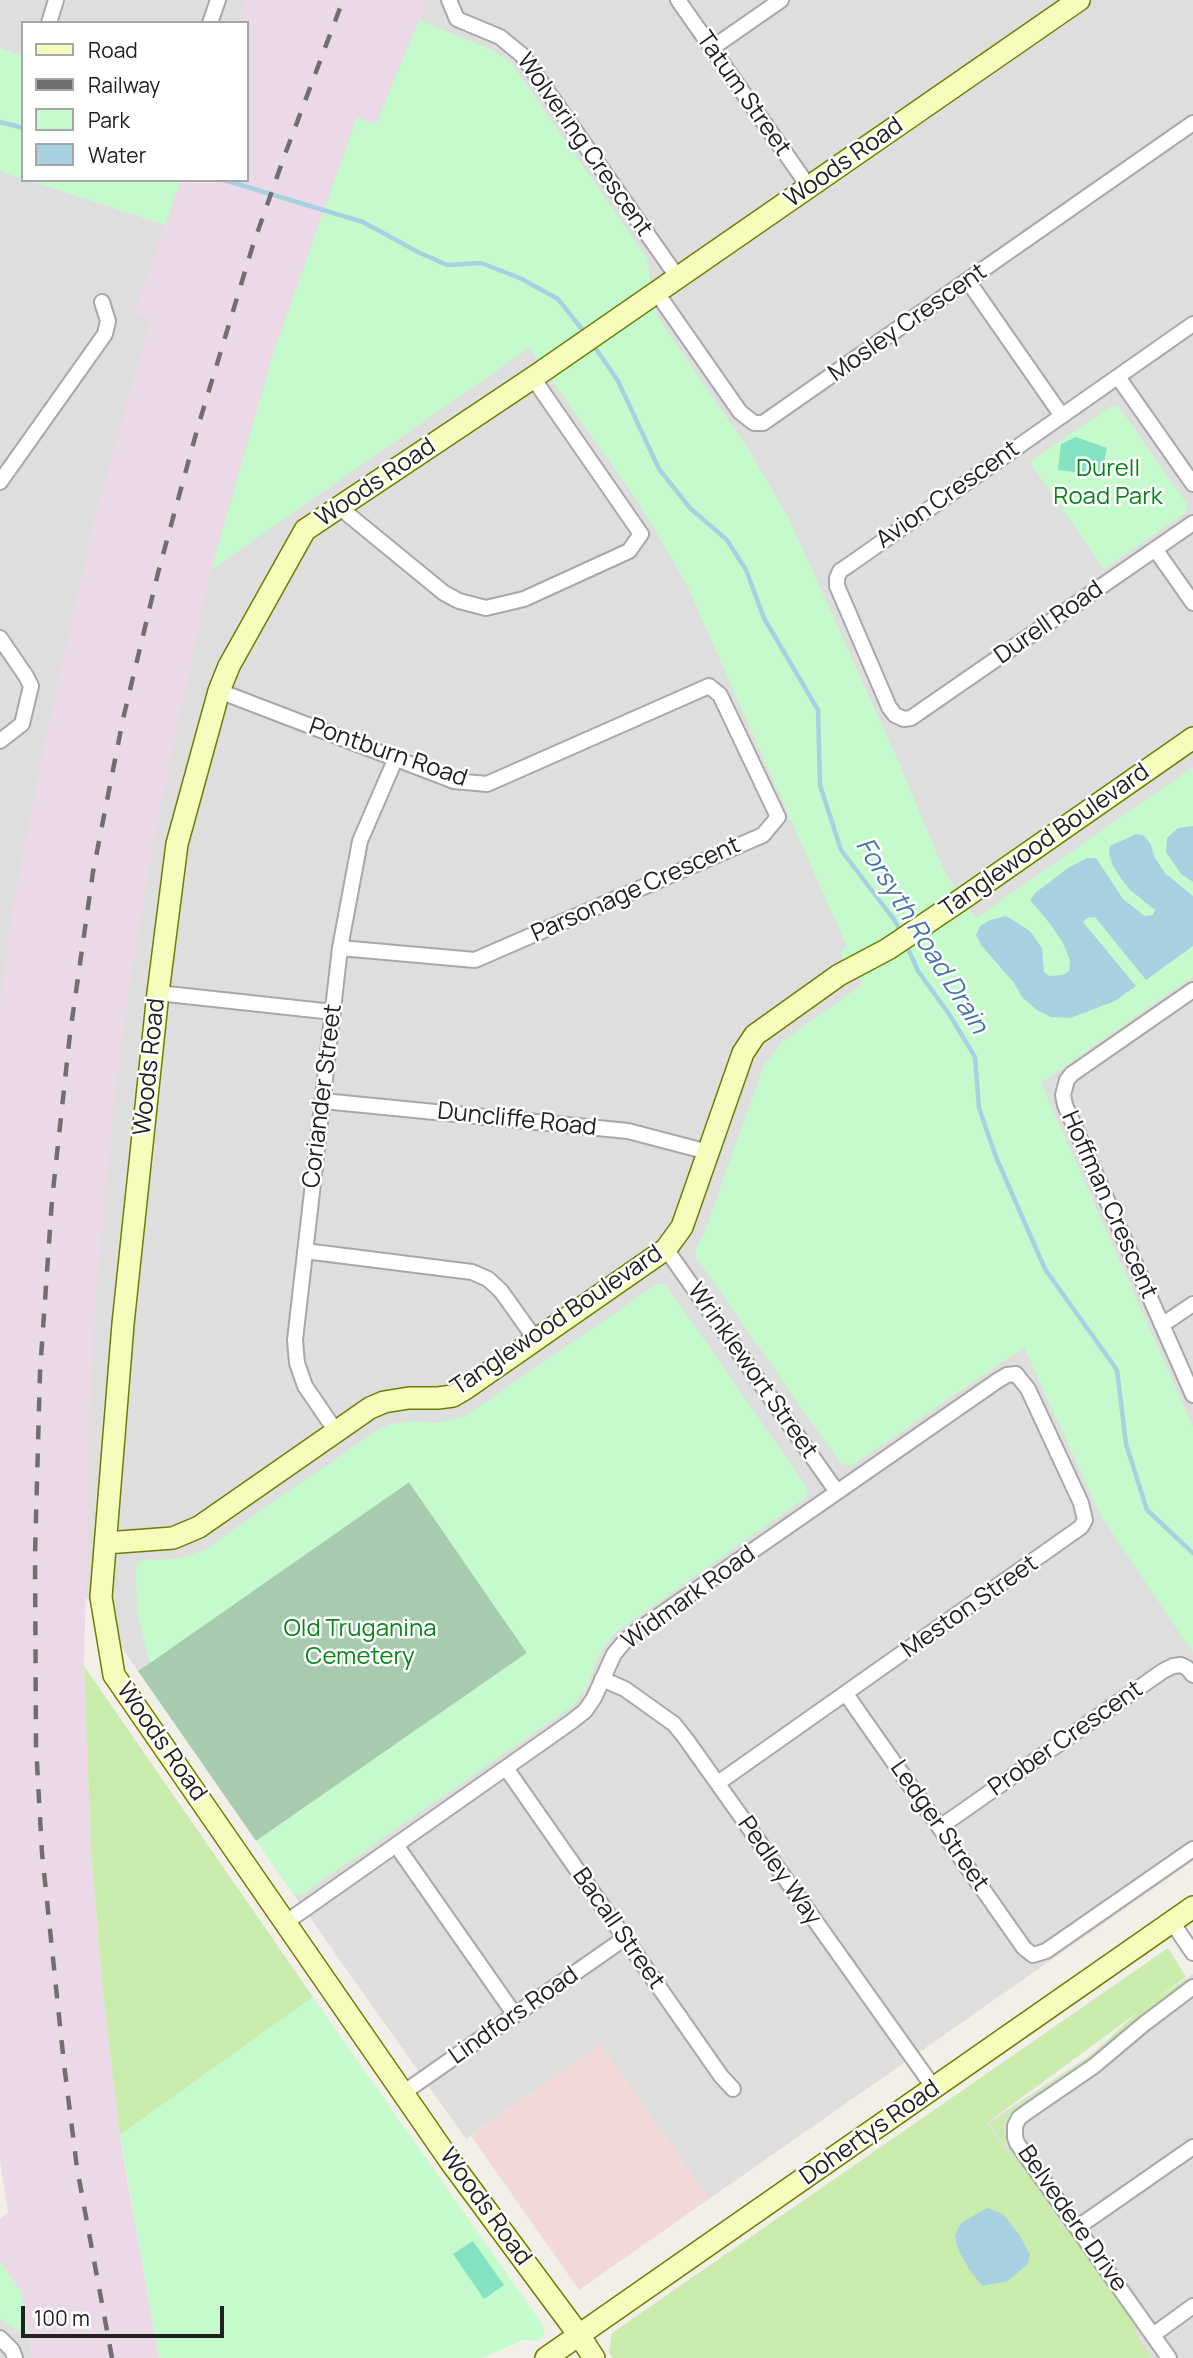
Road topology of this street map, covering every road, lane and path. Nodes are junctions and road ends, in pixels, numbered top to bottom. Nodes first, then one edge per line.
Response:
1 (56, 0) edge
2 (218, 0) edge
3 (449, 0) edge
4 (678, 0) edge
5 (781, 0) edge
6 (1069, 0) edge
7 (1079, 0) edge
8 (50, 21) edge
9 (211, 21) edge
10 (1031, 33) junction
11 (712, 48) junction
12 (1193, 124) edge
13 (809, 187) junction
14 (678, 278) junction
15 (968, 281) junction
16 (657, 293) junction
17 (102, 302) dead end
18 (1193, 324) edge
19 (535, 376) junction
20 (1118, 376) junction
21 (1062, 416) junction
22 (0, 482) edge
23 (1193, 484) edge
24 (339, 507) junction
25 (1193, 523) edge
26 (1155, 550) junction
27 (1193, 603) edge
28 (0, 638) edge
29 (709, 686) joint
30 (219, 691) junction
31 (904, 719) joint
32 (1193, 738) edge
33 (0, 741) edge
34 (395, 760) junction
35 (340, 948) junction
36 (158, 993) junction
37 (1191, 995) edge
38 (333, 1012) junction
39 (323, 1101) junction
40 (708, 1152) junction
41 (666, 1250) junction
42 (304, 1251) junction
43 (1193, 1304) edge
44 (1162, 1325) junction
45 (536, 1340) junction
46 (1016, 1374) joint
47 (1193, 1395) edge
48 (335, 1430) junction
49 (836, 1492) junction
50 (106, 1543) junction
51 (1193, 1675) edge
52 (602, 1679) junction
53 (846, 1694) junction
54 (506, 1768) junction
55 (718, 1783) junction
56 (940, 1827) junction
57 (396, 1845) junction
58 (1193, 1849) edge
59 (1193, 1907) edge
60 (1172, 1922) junction
61 (285, 1923) junction
62 (625, 1938) junction
63 (1193, 1953) edge
64 (1193, 1987) edge
65 (515, 2015) junction
66 (934, 2088) junction
67 (733, 2089) dead end
68 (403, 2093) junction
69 (1193, 2147) edge
70 (1079, 2227) junction
71 (1193, 2306) edge
72 (579, 2335) junction
73 (1153, 2335) junction
74 (0, 2338) edge
75 (15, 2358) edge
76 (546, 2358) edge
77 (594, 2358) edge
78 (1169, 2358) edge

1 - 8 street
2 - 9 street
3 - 14 street, Wolvering Crescent
4 - 11 street, Tatum Street
5 - 11 street
6 - 10 street, Woods Road
7 - 10 street, Woods Road
10 - 13 street, Woods Road
11 - 13 street, Tatum Street
12 - 15 street, Mosley Crescent
13 - 14 street, Woods Road
14 - 16 street, Woods Road
15 - 16 street, Mosley Crescent
15 - 21 street
16 - 19 street, Woods Road
17 - 22 street
18 - 20 street, Avion Crescent
19 - 24 street, Woods Road
19 - 24 street
20 - 21 street, Avion Crescent
20 - 23 street
21 - 31 street, Avion Crescent
24 - 30 street, Woods Road
25 - 26 street, Durell Road
26 - 27 street
26 - 31 street, Durell Road
28 - 33 street
29 - 34 street, Pontburn Road
29 - 35 street, Parsonage Crescent
30 - 34 street, Pontburn Road
30 - 36 street, Woods Road
32 - 40 street, Tanglewood Boulevard
34 - 35 street, Coriander Street
35 - 38 street, Coriander Street
36 - 38 street
36 - 50 street, Woods Road
37 - 44 street, Hoffman Crescent
38 - 39 street, Coriander Street
39 - 40 street, Duncliffe Road
39 - 42 street, Coriander Street
40 - 41 street, Tanglewood Boulevard
41 - 45 street, Tanglewood Boulevard
41 - 49 street, Wrinklewort Street
42 - 45 street
42 - 48 street, Coriander Street
43 - 44 street
44 - 47 street, Hoffman Crescent
45 - 48 street, Tanglewood Boulevard
46 - 49 street, Widmark Road
46 - 53 street, Meston Street
48 - 50 street, Tanglewood Boulevard
49 - 52 street, Widmark Road
50 - 61 street, Woods Road
51 - 56 street, Prober Crescent
52 - 54 street, Widmark Road
52 - 55 street, Pedley Way
53 - 55 street, Meston Street
53 - 56 street, Ledger Street
54 - 57 street, Widmark Road
54 - 62 street, Bacall Street
55 - 66 street, Pedley Way
56 - 58 street, Ledger Street
57 - 61 street, Widmark Road
57 - 65 street
59 - 60 street, Dohertys Road
60 - 63 street
60 - 66 street, Dohertys Road
61 - 68 street, Woods Road
62 - 65 street, Lindfors Road
62 - 67 street, Bacall Street
64 - 70 street, Belvedere Drive
65 - 68 street, Lindfors Road
66 - 72 street, Dohertys Road
68 - 72 street, Woods Road
69 - 70 street
70 - 73 street, Belvedere Drive
71 - 73 street
72 - 76 street, Dohertys Road
72 - 77 street, Woods Road
73 - 78 street, Belvedere Drive
74 - 75 street

